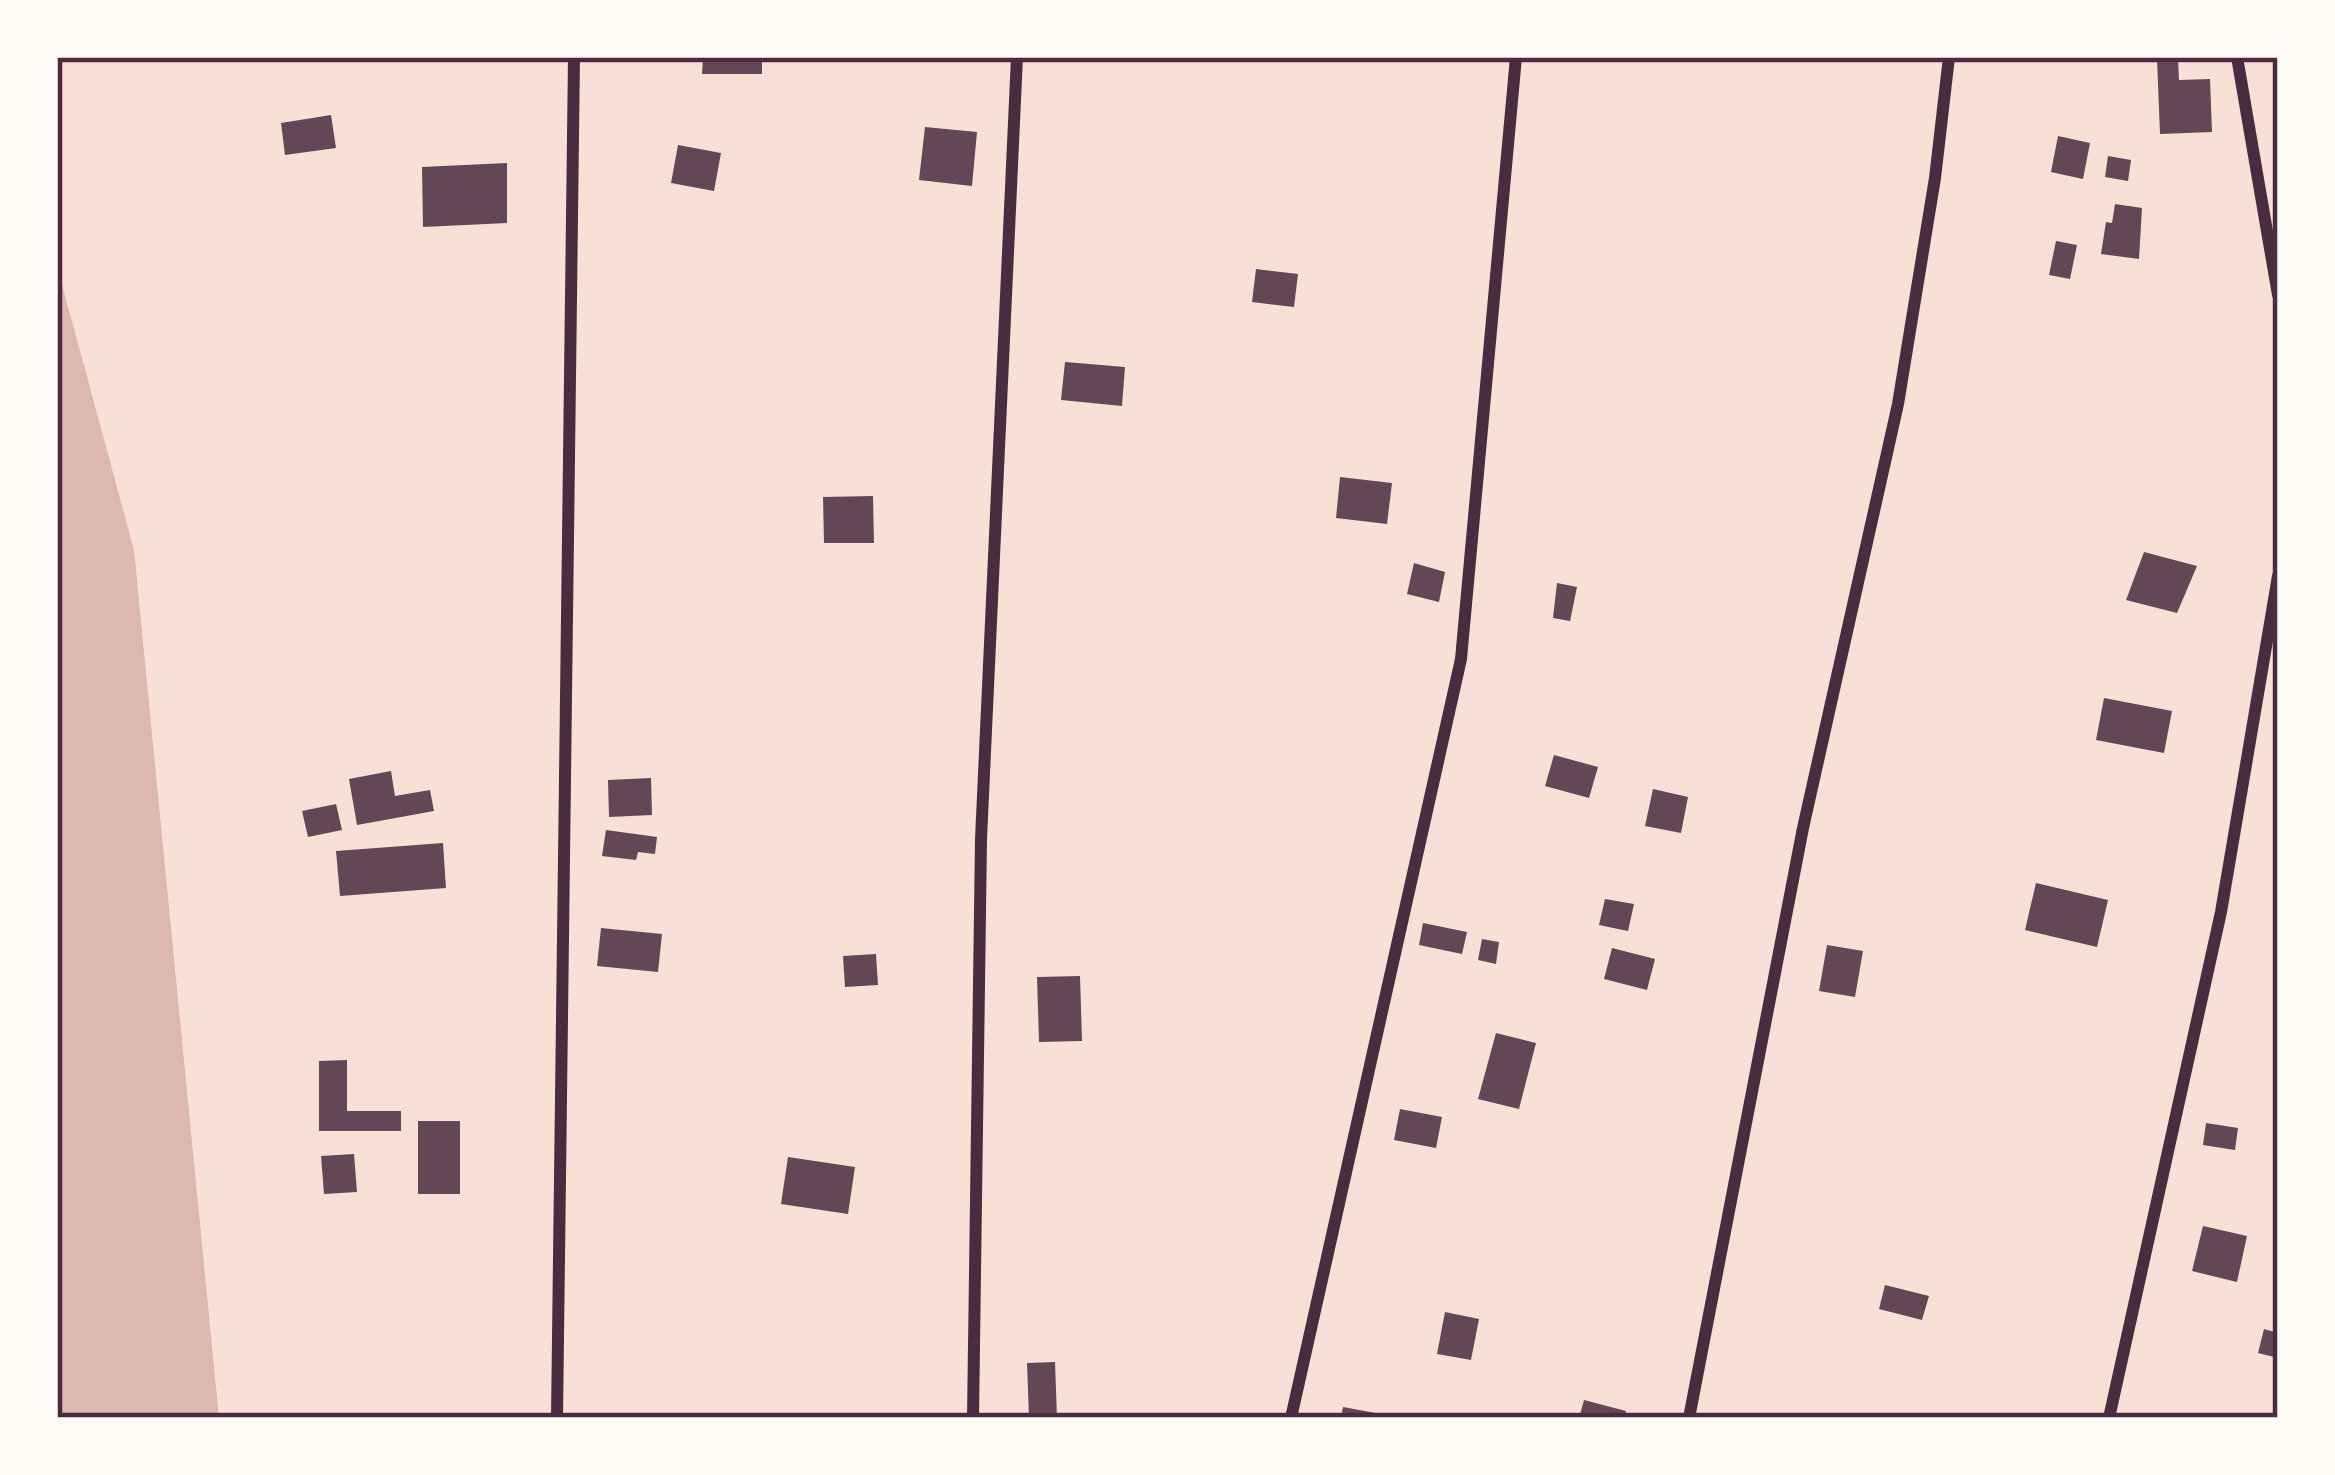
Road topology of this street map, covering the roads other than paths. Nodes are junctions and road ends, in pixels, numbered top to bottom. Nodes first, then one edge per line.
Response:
1 (574, 57) edge
2 (1017, 57) edge
3 (1516, 57) edge
4 (1948, 57) edge
5 (2237, 57) edge
6 (2278, 295) edge
7 (2278, 576) edge
8 (557, 1418) edge
9 (973, 1418) edge
10 (1291, 1418) edge
11 (1689, 1418) edge
12 (2109, 1418) edge

1 - 8 street
2 - 9 street
3 - 10 street
4 - 11 street
5 - 6 street
7 - 12 street

